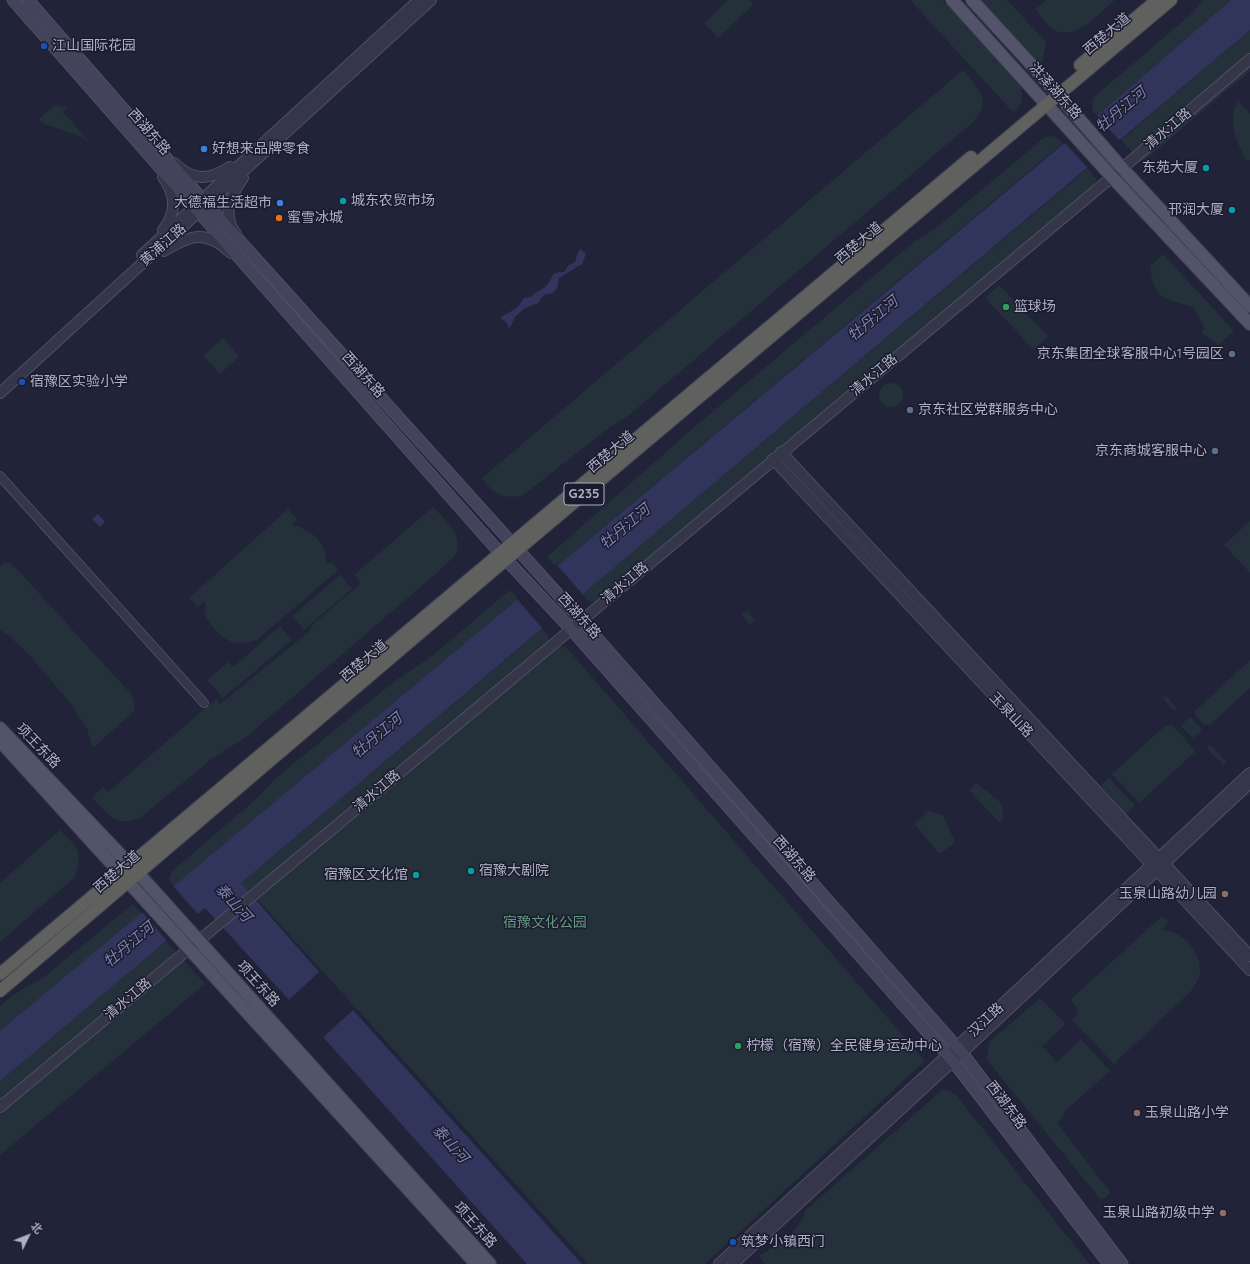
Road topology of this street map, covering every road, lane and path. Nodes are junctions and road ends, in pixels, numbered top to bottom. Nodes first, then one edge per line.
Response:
1 (13, 0) edge
2 (28, 0) edge
3 (419, 0) edge
4 (431, 0) edge
5 (952, 0) edge
6 (972, 0) edge
7 (1157, 0) edge
8 (1171, 0) edge
9 (1250, 59) edge
10 (1055, 92) junction
11 (1044, 101) junction
12 (141, 138) junction
13 (253, 158) junction
14 (1122, 168) junction
15 (1112, 177) junction
16 (201, 206) junction
17 (257, 260) junction
18 (136, 265) junction
19 (249, 269) junction
20 (1250, 306) edge
21 (1250, 324) edge
22 (0, 384) edge
23 (0, 393) edge
24 (781, 452) junction
25 (773, 459) junction
26 (0, 476) edge
27 (515, 546) junction
28 (503, 556) junction
29 (578, 616) junction
30 (568, 625) junction
31 (204, 703) dead end
32 (0, 728) edge
33 (0, 741) edge
34 (1250, 773) edge
35 (1250, 783) edge
36 (1158, 864) junction
37 (134, 869) junction
38 (120, 873) junction
39 (128, 883) junction
40 (199, 940) junction
41 (189, 949) junction
42 (1250, 956) edge
43 (1250, 970) edge
44 (0, 974) edge
45 (0, 991) edge
46 (959, 1050) junction
47 (950, 1058) junction
48 (0, 1107) edge
49 (476, 1264) edge
50 (490, 1264) edge
51 (719, 1264) edge
52 (733, 1264) edge
53 (1109, 1264) edge
54 (1122, 1264) edge

1 - 12 main road, 西湖东路
2 - 12 main road, 西湖东路
3 - 13 street, 黄浦江路
4 - 13 street, 黄浦江路
5 - 11 main road, 洪泽湖东路
6 - 10 main road, 洪泽湖东路
7 - 10 highway, 西楚大道 / G235
8 - 10 highway, 西楚大道 / G235
9 - 14 street, 清水江路
10 - 11 highway, 西楚大道 / G235
10 - 14 main road, 洪泽湖东路
11 - 15 main road, 洪泽湖东路
11 - 27 highway, 西楚大道 / G235
12 - 13 street
12 - 16 main road, 西湖东路
12 - 18 street
13 - 16 street, 黄浦江路
13 - 17 street
14 - 15 street, 清水江路
14 - 20 main road, 洪泽湖东路
15 - 21 main road, 洪泽湖东路
15 - 24 street, 清水江路
16 - 17 main road, 西湖东路
16 - 18 street, 黄浦江路
16 - 19 main road, 西湖东路
17 - 27 main road, 西湖东路
18 - 19 street
18 - 22 street, 黄浦江路
18 - 23 street, 黄浦江路
19 - 28 main road, 西湖东路
24 - 25 street, 清水江路
24 - 36 street, 玉泉山路
25 - 29 street, 清水江路
25 - 36 street, 玉泉山路
26 - 31 street
27 - 28 highway, 西楚大道 / G235
27 - 29 main road, 西湖东路
28 - 30 main road, 西湖东路
28 - 37 highway, 西楚大道 / G235
29 - 30 street, 清水江路
29 - 46 main road, 西湖东路
30 - 40 street, 清水江路
30 - 47 main road, 西湖东路
32 - 37 main road, 项王东路
33 - 38 main road, 项王东路
34 - 36 street, 汉江路
35 - 36 street, 汉江路
36 - 42 street, 玉泉山路
36 - 43 street, 玉泉山路
36 - 46 street, 汉江路
37 - 38 highway, 西楚大道 / G235
37 - 39 highway, 西楚大道 / G235
37 - 40 main road, 项王东路
38 - 39 main road, 项王东路
38 - 44 highway, 西楚大道 / G235
39 - 41 main road, 项王东路
39 - 45 highway, 西楚大道 / G235
40 - 41 street, 清水江路
40 - 50 main road, 项王东路
41 - 48 street, 清水江路
41 - 49 main road, 项王东路
46 - 47 street, 汉江路
46 - 54 main road, 西湖东路
47 - 51 street, 汉江路
47 - 52 street, 汉江路
47 - 53 main road, 西湖东路

